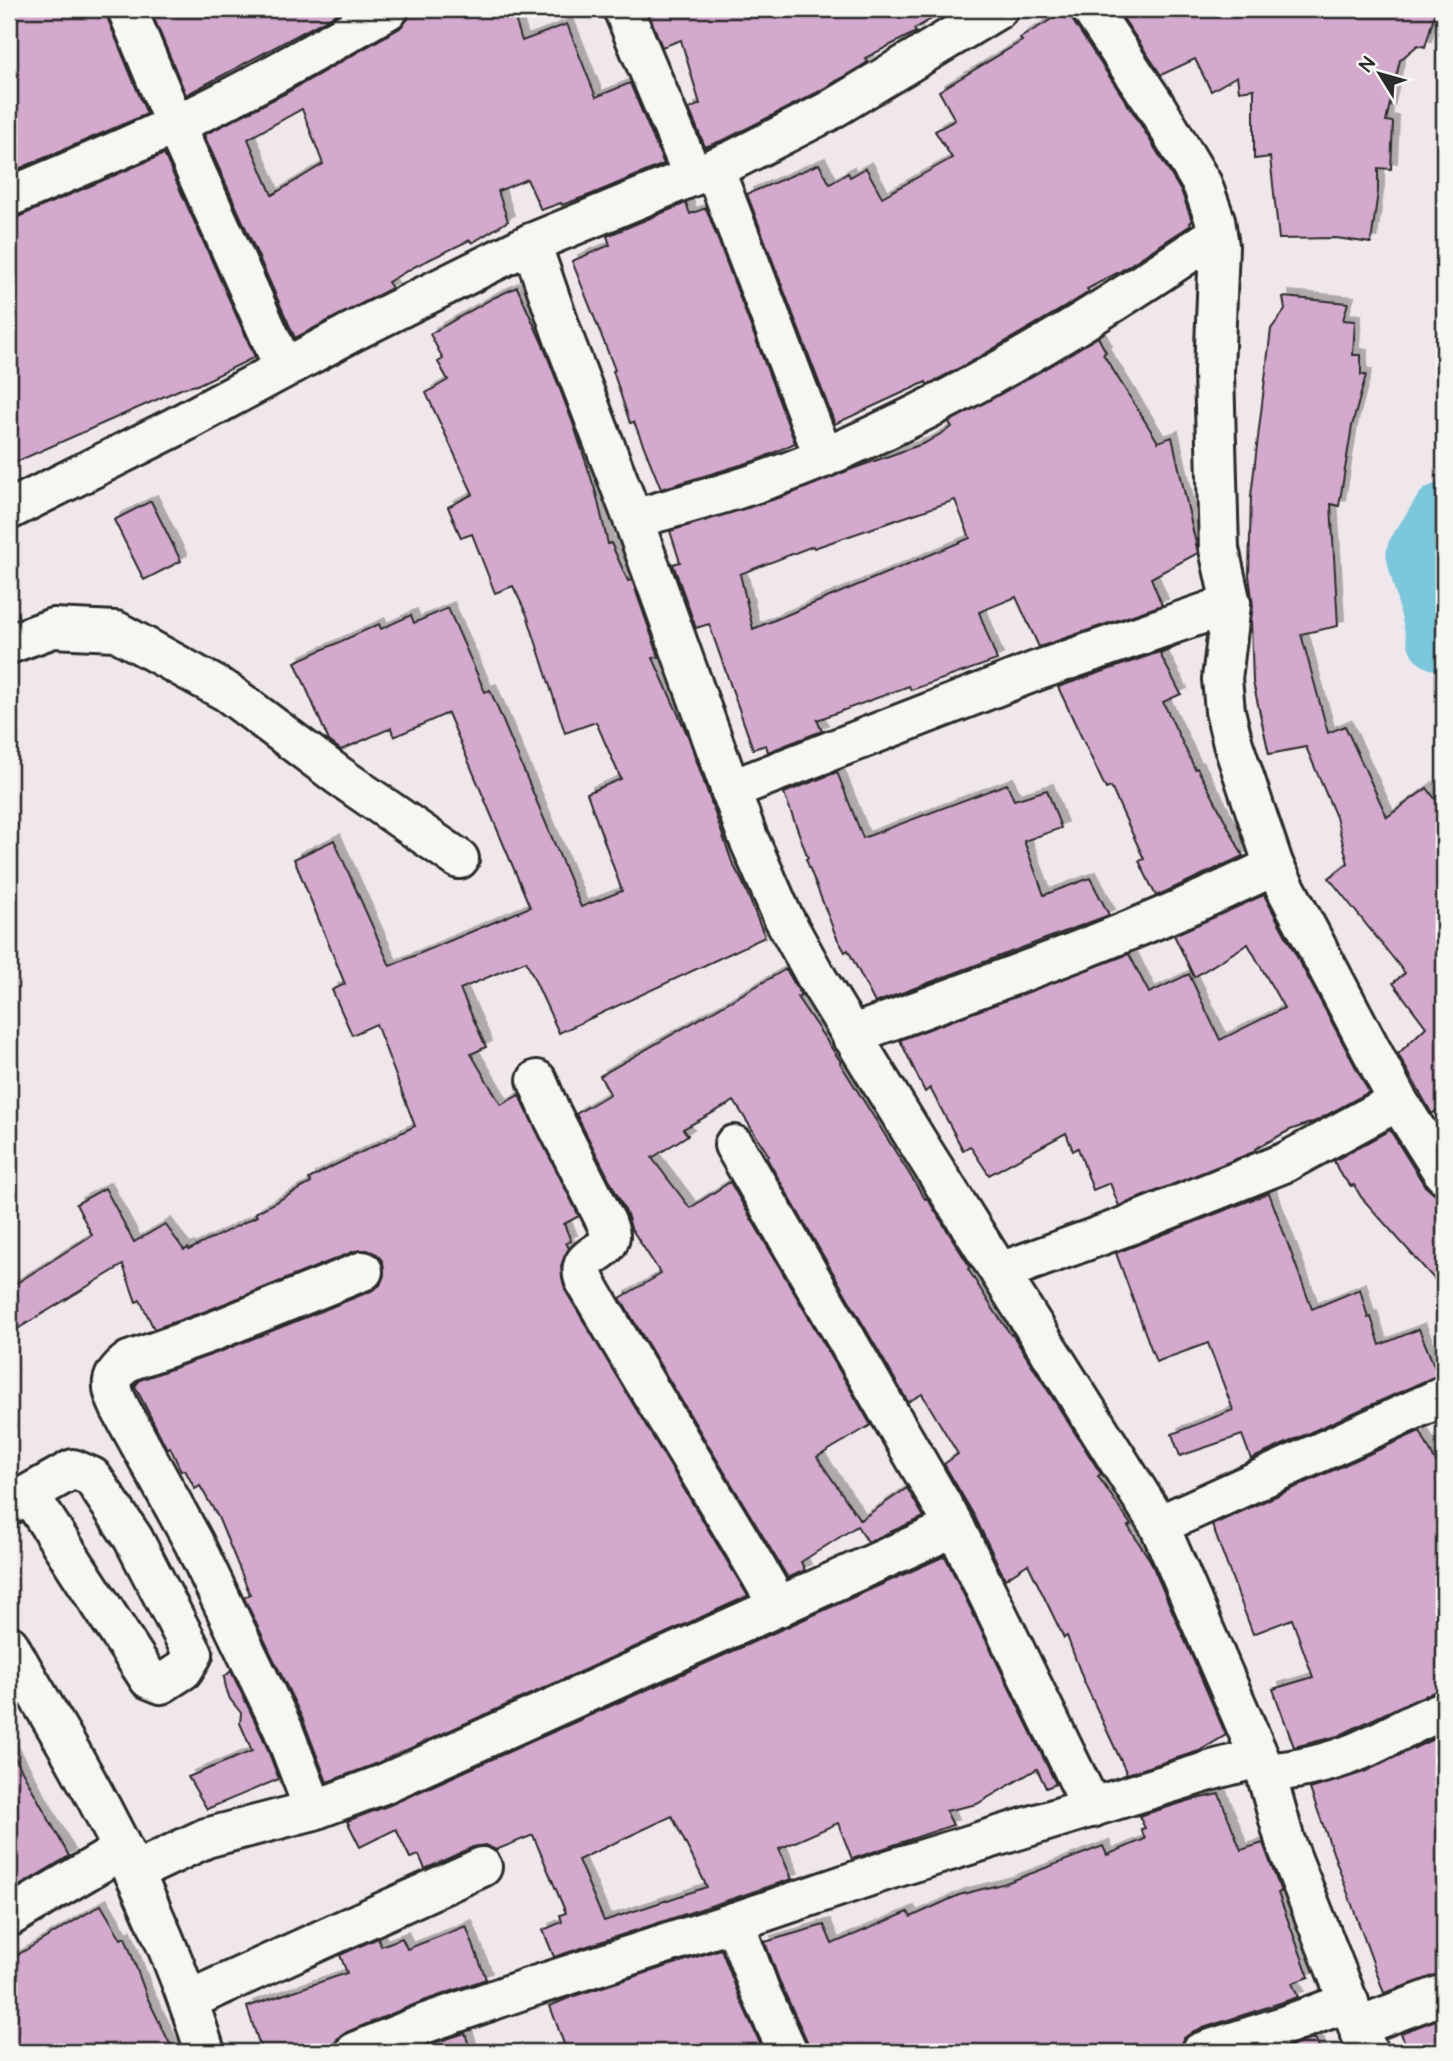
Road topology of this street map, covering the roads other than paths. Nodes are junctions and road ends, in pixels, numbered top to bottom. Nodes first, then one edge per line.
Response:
1 (127, 9) edge
2 (389, 9) edge
3 (623, 9) edge
4 (999, 9) edge
5 (1091, 9) edge
6 (175, 125) junction
7 (704, 172) junction
8 (9, 197) edge
9 (1217, 234) junction
10 (531, 243) junction
11 (284, 368) junction
12 (824, 458) junction
13 (9, 510) edge
14 (633, 519) junction
15 (1231, 604) junction
16 (9, 643) edge
17 (730, 790) junction
18 (459, 859) dead end
19 (1274, 866) junction
20 (851, 1035) junction
21 (537, 1080) dead end
22 (1398, 1101) junction
23 (734, 1146) dead end
24 (1444, 1174) edge
25 (363, 1271) dead end
26 (1000, 1272) junction
27 (1444, 1396) edge
28 (19, 1499) edge
29 (1159, 1525) junction
30 (955, 1527) junction
31 (779, 1607) junction
32 (12, 1660) edge
33 (1444, 1711) edge
34 (1263, 1766) junction
35 (1092, 1808) junction
36 (314, 1810) junction
37 (128, 1861) junction
38 (482, 1867) dead end
39 (9, 1917) edge
40 (734, 1922) junction
41 (1444, 1994) edge
42 (189, 2000) junction
43 (1359, 2027) edge
44 (205, 2052) edge
45 (355, 2052) edge
46 (788, 2052) edge
47 (1201, 2052) edge

1 - 6 street
2 - 6 street
3 - 7 street
4 - 7 street
5 - 9 street
6 - 8 street
6 - 11 street
7 - 10 street
7 - 12 street
9 - 12 street
9 - 15 street
10 - 11 street
10 - 14 street
11 - 13 street
12 - 14 street
14 - 17 street
15 - 17 street
15 - 19 street
16 - 18 street
17 - 20 street
19 - 20 street
19 - 22 street
20 - 26 street
21 - 31 street
22 - 24 street
22 - 26 street
23 - 30 street
25 - 36 street
26 - 29 street
27 - 29 street
28 - 28 street
29 - 34 street
30 - 31 street
30 - 35 street
31 - 36 street
32 - 37 street
33 - 34 street
34 - 35 street
34 - 43 street
35 - 40 street
36 - 37 street
37 - 39 street
37 - 42 street
38 - 42 street
40 - 45 street
40 - 46 street
41 - 43 street
42 - 44 street
43 - 47 street

